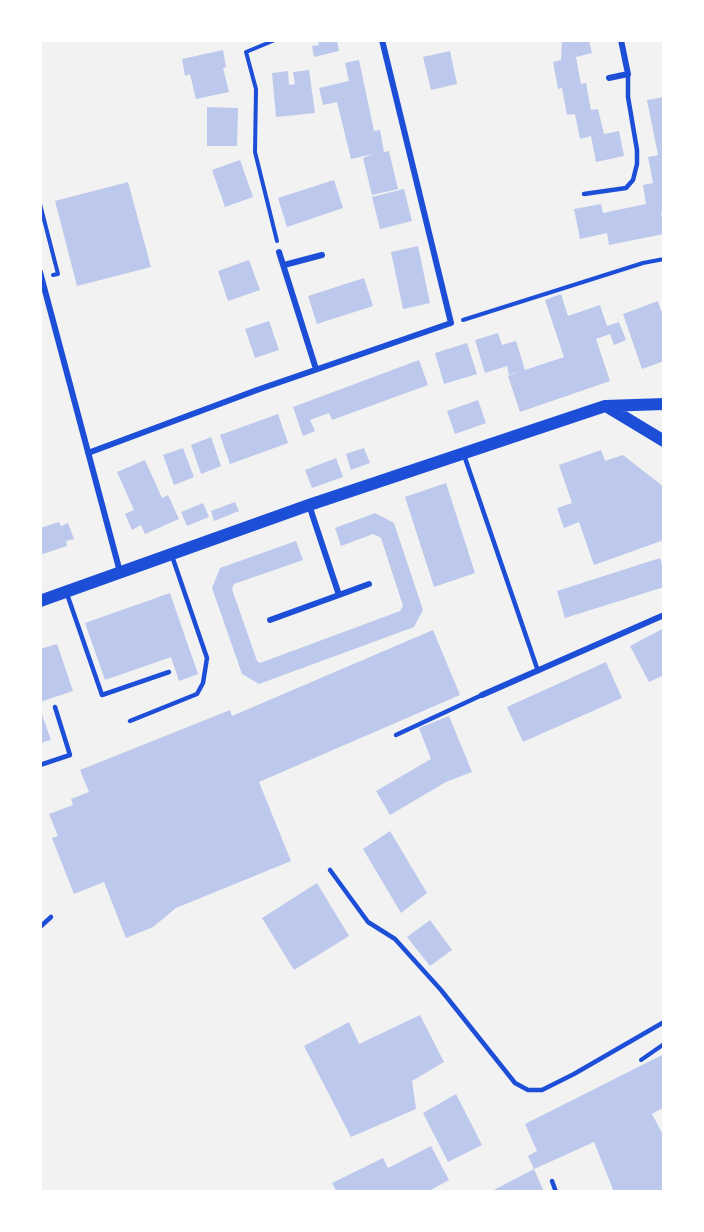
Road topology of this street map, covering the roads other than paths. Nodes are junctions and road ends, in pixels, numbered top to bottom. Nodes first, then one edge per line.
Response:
1 (382, 40) edge
2 (621, 40) edge
3 (628, 74) junction
4 (609, 78) dead end
5 (584, 194) dead end
6 (279, 252) road end
7 (322, 255) dead end
8 (284, 265) junction
9 (41, 275) edge
10 (316, 369) junction
11 (663, 404) edge
12 (605, 406) junction
13 (663, 441) edge
14 (88, 453) junction
15 (463, 453) junction
16 (309, 505) junction
17 (171, 554) junction
18 (120, 572) junction
19 (369, 584) dead end
20 (66, 591) junction
21 (339, 595) junction
22 (40, 601) edge
23 (663, 615) edge
24 (270, 620) dead end
25 (538, 671) junction
26 (169, 672) dead end
27 (482, 695) joint
28 (55, 707) dead end
29 (130, 721) dead end
30 (396, 735) dead end
31 (40, 765) edge
32 (330, 870) dead end
33 (51, 917) dead end
34 (40, 927) edge
35 (663, 1022) edge
36 (552, 1181) dead end
37 (556, 1191) edge

1 - 10 street
2 - 3 street
3 - 4 street
3 - 5 lane
6 - 8 street
7 - 8 street
8 - 10 street
9 - 14 street
10 - 14 street
11 - 12 main road
12 - 13 main road
12 - 15 main road
14 - 18 street
15 - 16 main road
15 - 25 lane
16 - 17 main road
16 - 21 street
17 - 18 main road
17 - 29 lane
18 - 20 main road
19 - 21 street
20 - 22 main road
20 - 26 lane
21 - 24 street
23 - 25 street
25 - 27 street
27 - 30 lane
28 - 31 lane
32 - 35 lane
33 - 34 lane
36 - 37 lane

